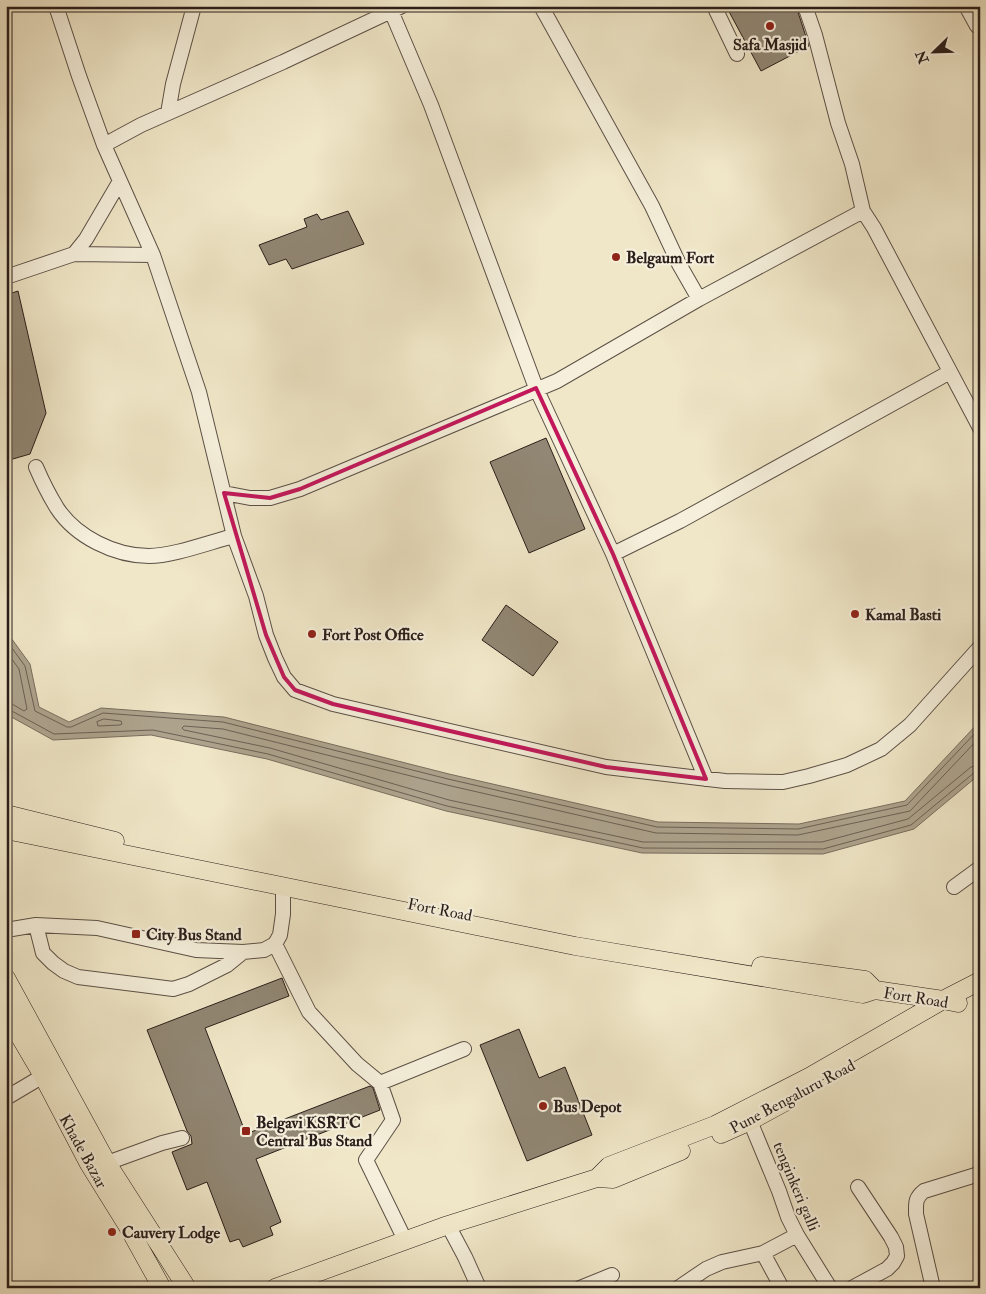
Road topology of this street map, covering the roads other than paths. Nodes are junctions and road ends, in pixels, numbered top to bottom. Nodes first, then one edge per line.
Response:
1 (56, 6) edge
2 (194, 6) edge
3 (541, 6) edge
4 (714, 6) edge
5 (804, 6) edge
6 (966, 6) edge
7 (394, 8) edge
8 (977, 26) dead end
9 (737, 54) dead end
10 (168, 113) junction
11 (104, 146) junction
12 (120, 181) junction
13 (863, 211) junction
14 (74, 254) junction
15 (153, 255) junction
16 (6, 277) edge
17 (699, 299) junction
18 (950, 372) junction
19 (536, 388) junction
20 (980, 428) edge
21 (36, 467) dead end
22 (224, 493) junction
23 (234, 536) junction
24 (613, 554) junction
25 (980, 647) edge
26 (706, 779) junction
27 (6, 814) edge
28 (6, 830) edge
29 (980, 868) edge
30 (283, 883) junction
31 (954, 887) dead end
32 (36, 925) junction
33 (6, 930) edge
34 (275, 944) junction
35 (243, 952) junction
36 (6, 978) edge
37 (980, 981) edge
38 (980, 992) edge
39 (951, 1001) junction
40 (6, 1013) edge
41 (464, 1049) dead end
42 (43, 1076) junction
43 (380, 1083) junction
44 (6, 1098) edge
45 (750, 1122) junction
46 (182, 1138) dead end
47 (106, 1163) junction
48 (979, 1174) edge
49 (597, 1178) junction
50 (858, 1187) dead end
51 (448, 1225) junction
52 (797, 1235) junction
53 (405, 1240) junction
54 (763, 1253) junction
55 (612, 1275) dead end
56 (162, 1288) edge
57 (187, 1288) edge
58 (275, 1288) edge
59 (479, 1288) edge
60 (580, 1288) edge
61 (678, 1288) edge
62 (782, 1288) edge
63 (830, 1288) edge
64 (852, 1288) edge
65 (933, 1288) edge

1 - 11 street
2 - 10 street
3 - 17 street
4 - 9 street
5 - 13 street
6 - 8 street
7 - 10 street
7 - 19 street
10 - 11 street
11 - 12 street
12 - 14 street
12 - 15 street
13 - 17 street
13 - 18 street
14 - 15 street
14 - 16 street
15 - 22 street
17 - 19 street
18 - 20 street
18 - 24 street
19 - 22 street
19 - 24 street
21 - 23 street
22 - 23 street
23 - 26 street
24 - 26 street
25 - 26 street
27 - 30 main road, Fort Road
28 - 30 main road, Fort Road
29 - 31 street
30 - 34 street
30 - 39 main road, Fort Road
32 - 33 street
32 - 35 street
32 - 35 street
34 - 35 street
34 - 43 street
36 - 47 main road
37 - 39 main road
38 - 39 main road, Pune Bengaluru Road
39 - 45 main road, Pune Bengaluru Road
39 - 49 main road
40 - 42 main road, Khade Bazar
41 - 43 street
42 - 44 street
42 - 56 main road, Khade Bazar
43 - 53 street
45 - 49 main road, Pune Bengaluru Road
45 - 52 street, tenginkeri galli
46 - 47 street
47 - 57 main road
48 - 65 street
49 - 51 main road
50 - 64 street
51 - 53 main road
51 - 59 street
52 - 54 street
52 - 63 street, tenginkeri galli
53 - 58 main road
54 - 61 street
54 - 62 street
55 - 60 street

